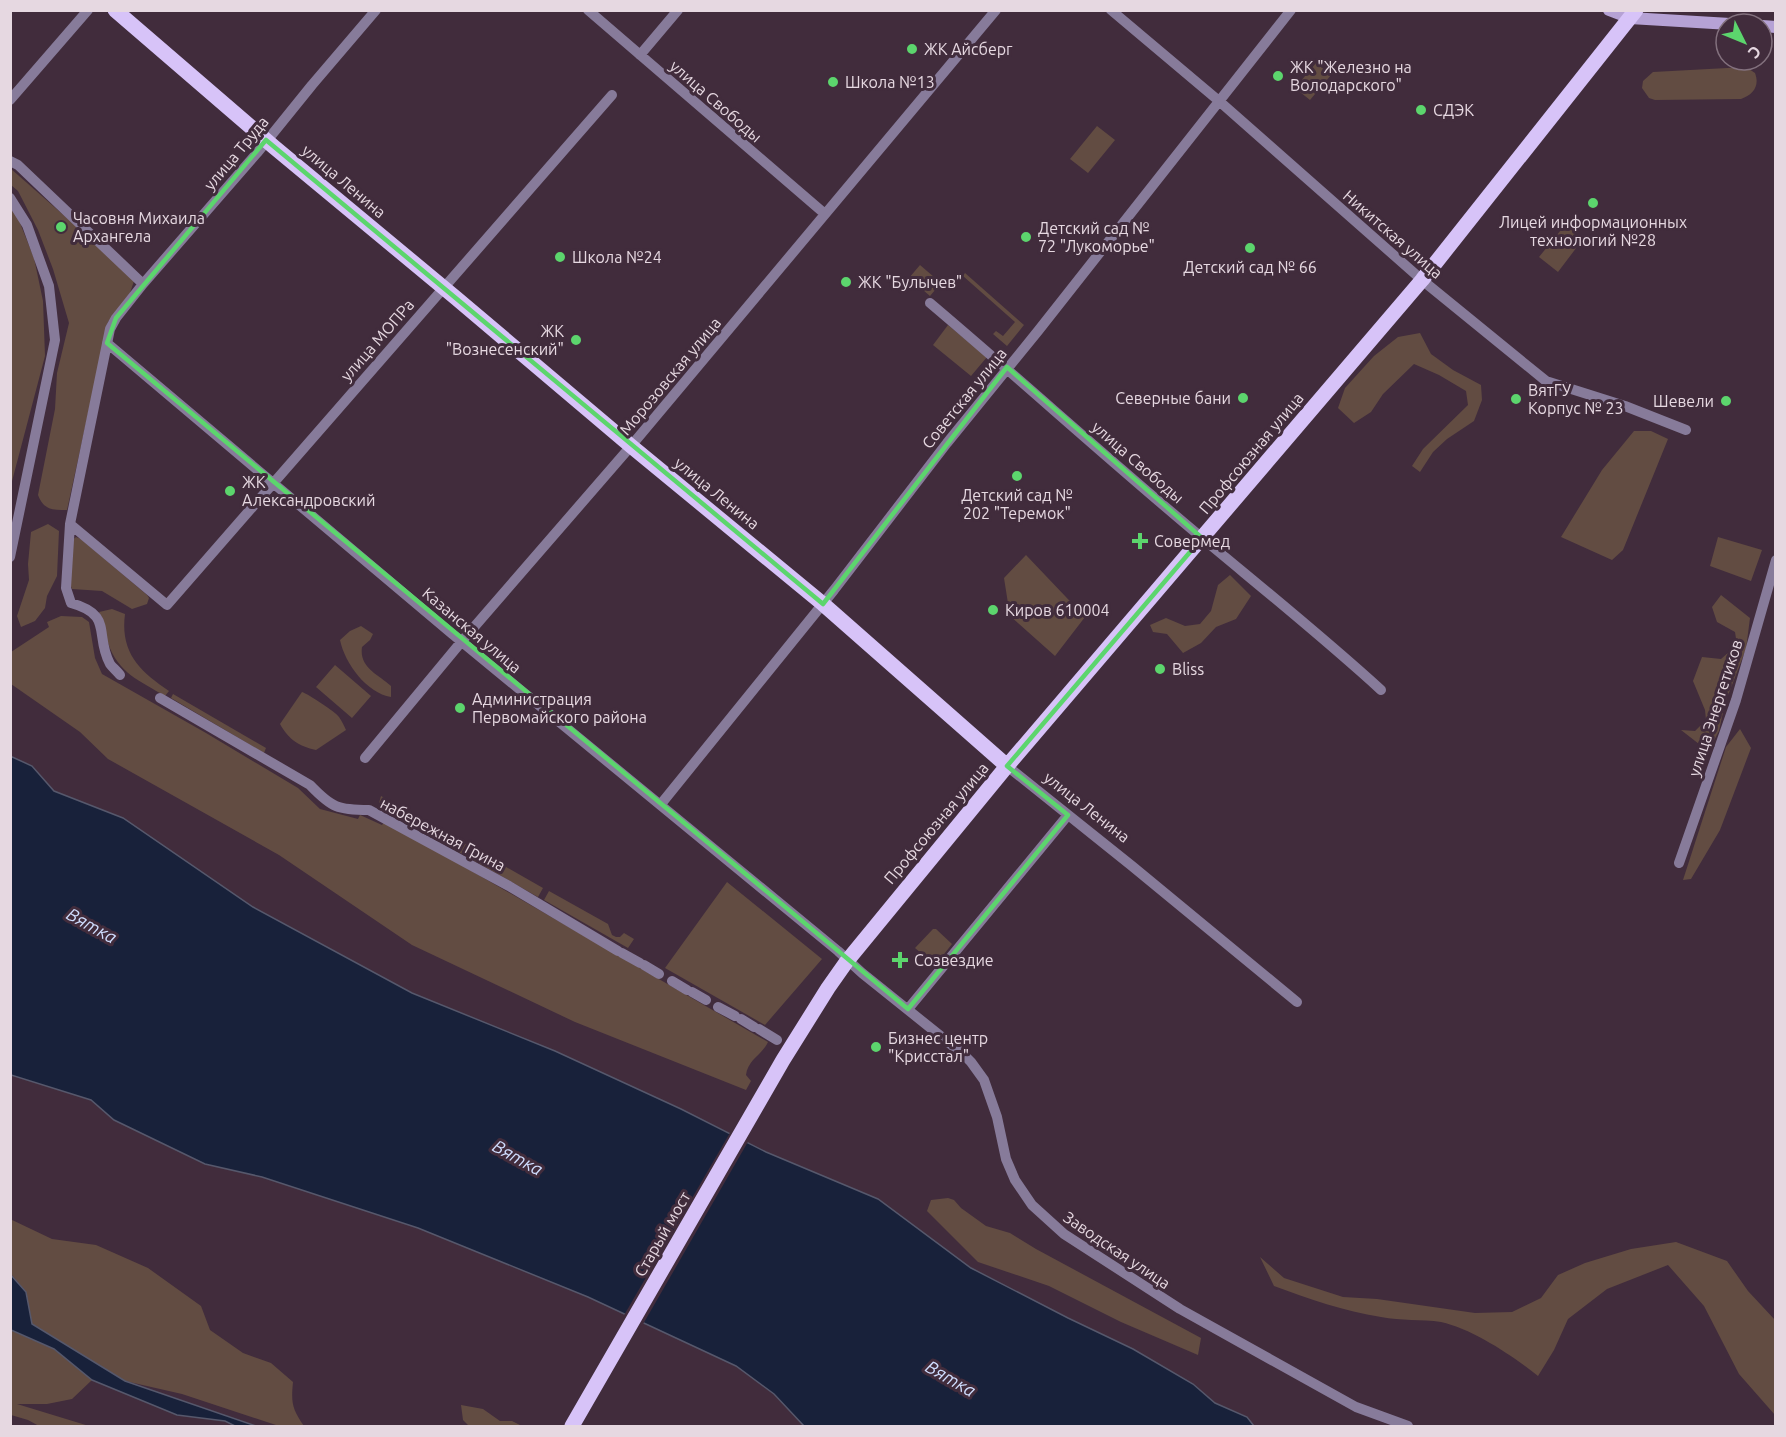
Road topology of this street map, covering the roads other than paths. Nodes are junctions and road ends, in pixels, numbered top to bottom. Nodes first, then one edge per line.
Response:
1 (88, 10) edge
2 (115, 10) edge
3 (376, 10) edge
4 (588, 10) edge
5 (678, 10) edge
6 (996, 10) edge
7 (1111, 10) edge
8 (1291, 10) edge
9 (1609, 10) edge
10 (1633, 14) edge
11 (1714, 22) edge
12 (640, 55) junction
13 (612, 95) dead end
14 (10, 100) edge
15 (1219, 101) junction
16 (266, 140) junction
17 (10, 161) edge
18 (10, 198) edge
19 (825, 214) junction
20 (1422, 280) junction
21 (143, 284) junction
22 (444, 287) junction
23 (930, 303) dead end
24 (107, 343) junction
25 (1007, 367) junction
26 (1686, 430) dead end
27 (631, 446) junction
28 (273, 481) junction
29 (70, 524) junction
30 (1202, 538) junction
31 (10, 557) edge
32 (1776, 560) edge
33 (823, 604) junction
34 (462, 641) junction
35 (120, 675) dead end
36 (1381, 690) dead end
37 (160, 698) dead end
38 (365, 758) dead end
39 (1007, 766) junction
40 (661, 804) junction
41 (1068, 815) junction
42 (1679, 863) dead end
43 (848, 961) junction
44 (659, 974) dead end
45 (672, 981) dead end
46 (706, 1000) dead end
47 (1297, 1002) dead end
48 (718, 1007) dead end
49 (908, 1009) junction
50 (777, 1040) dead end
51 (783, 1060) joint
52 (572, 1426) edge
53 (1408, 1426) edge

1 - 14 street
2 - 16 main road, улица Ленина
3 - 16 street, улица Труда
4 - 12 street, улица Свободы
5 - 12 street
6 - 19 street, Морозовская улица
7 - 15 street, Никитская улица
8 - 15 street, Советская улица
9 - 10 main road
10 - 11 main road
10 - 20 main road, Профсоюзная улица
12 - 19 street, улица Свободы
13 - 22 street, улица МОПРа
15 - 20 street, Никитская улица
15 - 25 street, Советская улица
16 - 21 street, улица Труда
16 - 22 main road, улица Ленина
17 - 21 street
18 - 31 street
19 - 27 street, Морозовская улица
20 - 26 street, Никитская улица
20 - 30 main road, Профсоюзная улица
21 - 24 street, улица Труда
22 - 27 main road, улица Ленина
22 - 28 street, улица МОПРа
23 - 25 street, улица Свободы
24 - 28 street, Казанская улица
24 - 29 street, улица Труда
25 - 30 street, улица Свободы
25 - 33 street, Советская улица
27 - 33 main road, улица Ленина
27 - 34 street, Морозовская улица
28 - 29 street, улица МОПРа
28 - 34 street, Казанская улица
29 - 35 street
30 - 36 street, улица Свободы
30 - 39 main road, Профсоюзная улица
32 - 42 street, улица Энергетиков
33 - 39 main road, улица Ленина
33 - 40 street, Советская улица
34 - 38 street, Морозовская улица
34 - 40 street, Казанская улица
37 - 44 street, набережная Грина
39 - 41 street, улица Ленина
39 - 43 main road, Профсоюзная улица
40 - 43 street, Казанская улица
41 - 47 street, улица Ленина
41 - 49 street
43 - 49 street, Заводская улица
43 - 51 main road, Профсоюзная улица
45 - 46 street
48 - 50 street
49 - 53 street, Заводская улица
51 - 52 main road, Старый мост

